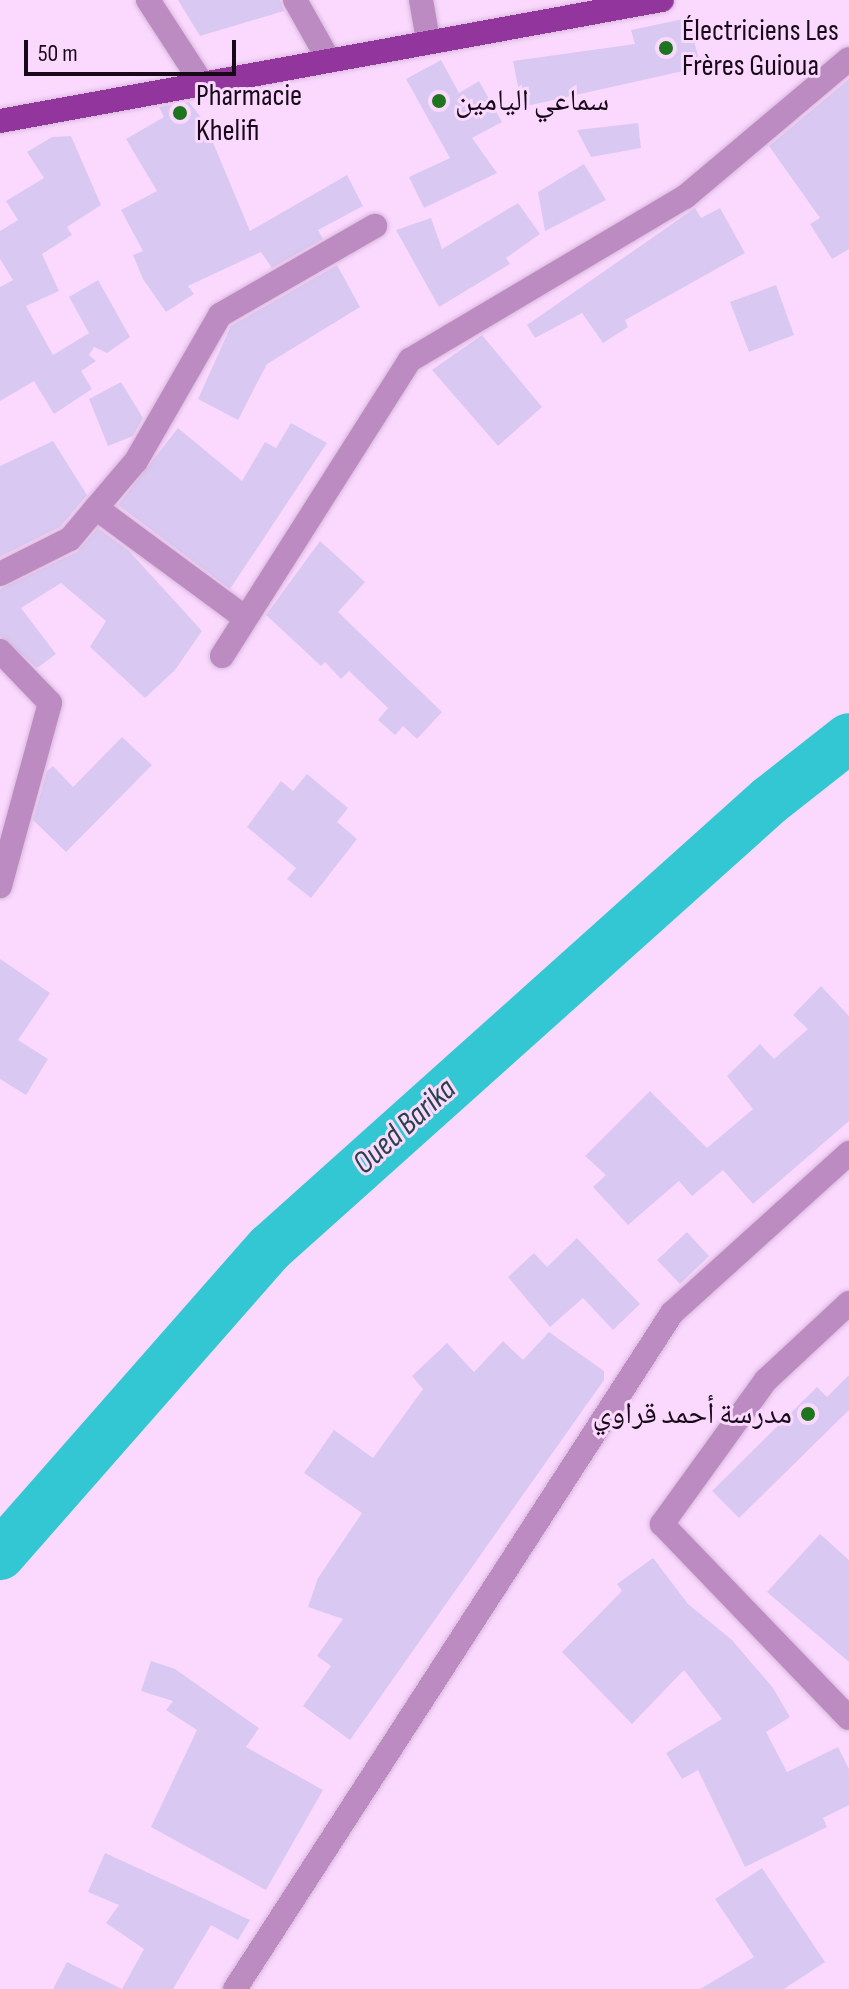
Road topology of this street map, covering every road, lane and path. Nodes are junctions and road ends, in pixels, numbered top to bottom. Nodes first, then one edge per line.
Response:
1 (148, 0) edge
2 (295, 0) edge
3 (421, 0) edge
4 (662, 0) edge
5 (428, 38) junction
6 (327, 57) junction
7 (849, 59) edge
8 (200, 80) junction
9 (0, 121) edge
10 (375, 226) dead end
11 (96, 508) junction
12 (0, 574) edge
13 (245, 618) junction
14 (0, 651) edge
15 (222, 656) dead end
16 (0, 886) edge
17 (849, 1153) edge
18 (849, 1303) edge
19 (849, 1718) edge
20 (235, 1989) edge

1 - 8 street
2 - 6 street
3 - 5 street
4 - 5 main road
5 - 6 main road
6 - 8 main road
7 - 13 street
8 - 9 main road
10 - 11 street
11 - 12 street
11 - 13 street
13 - 15 street
14 - 16 street
17 - 20 street
18 - 19 street

